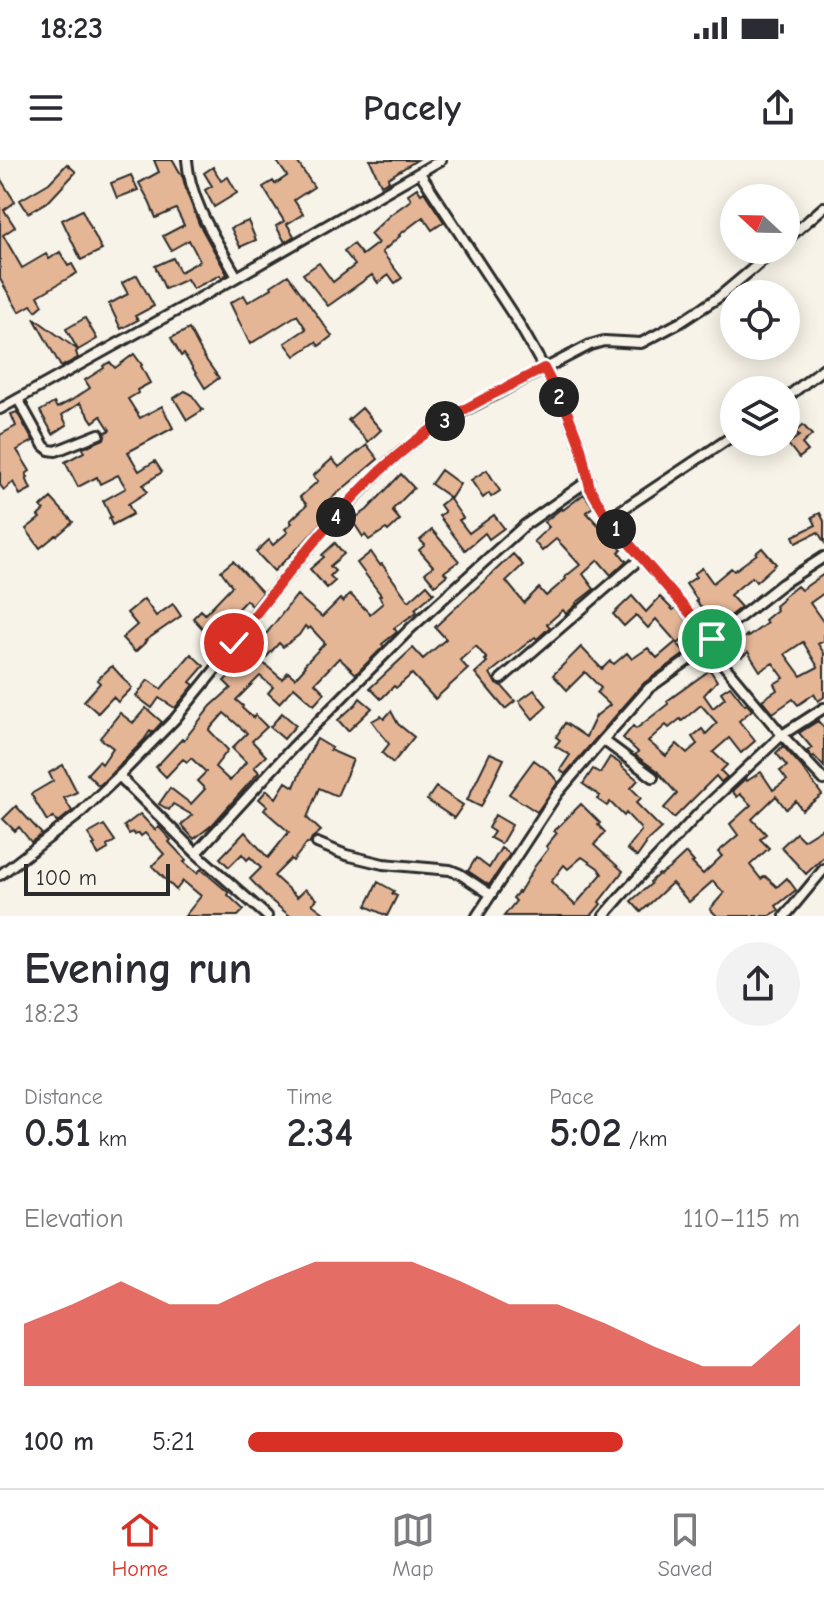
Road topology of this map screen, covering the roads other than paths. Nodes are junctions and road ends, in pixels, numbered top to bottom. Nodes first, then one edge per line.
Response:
1 (187, 160) edge
2 (441, 160) edge
3 (420, 173) junction
4 (824, 207) edge
5 (800, 228) edge
6 (758, 264) edge
7 (237, 277) junction
8 (544, 368) junction
9 (824, 368) edge
10 (800, 387) edge
11 (18, 399) junction
12 (0, 409) edge
13 (99, 434) dead end
14 (720, 444) edge
15 (589, 480) junction
16 (608, 519) junction
17 (824, 557) edge
18 (641, 558) junction
19 (710, 642) junction
20 (501, 679) dead end
21 (824, 708) edge
22 (782, 735) junction
23 (603, 740) junction
24 (119, 776) junction
25 (653, 777) dead end
26 (824, 780) edge
27 (317, 843) dead end
28 (196, 853) junction
29 (824, 869) edge
30 (0, 875) edge
31 (490, 894) junction
32 (267, 916) edge
33 (477, 916) edge
34 (604, 916) edge
35 (785, 916) edge

1 - 7 street
2 - 3 street
3 - 7 street
3 - 8 street
4 - 5 street
6 - 8 street
7 - 11 street
8 - 15 street
8 - 24 street
9 - 10 street
11 - 12 street
11 - 13 street
14 - 16 street
15 - 16 street
15 - 28 street
16 - 18 street
17 - 19 street
18 - 19 street
18 - 20 street
19 - 22 street
19 - 23 street
21 - 22 street
22 - 26 street
22 - 34 street
23 - 25 street
23 - 31 street
24 - 28 street
24 - 30 street
27 - 31 street
28 - 32 street
29 - 35 street
31 - 33 street

